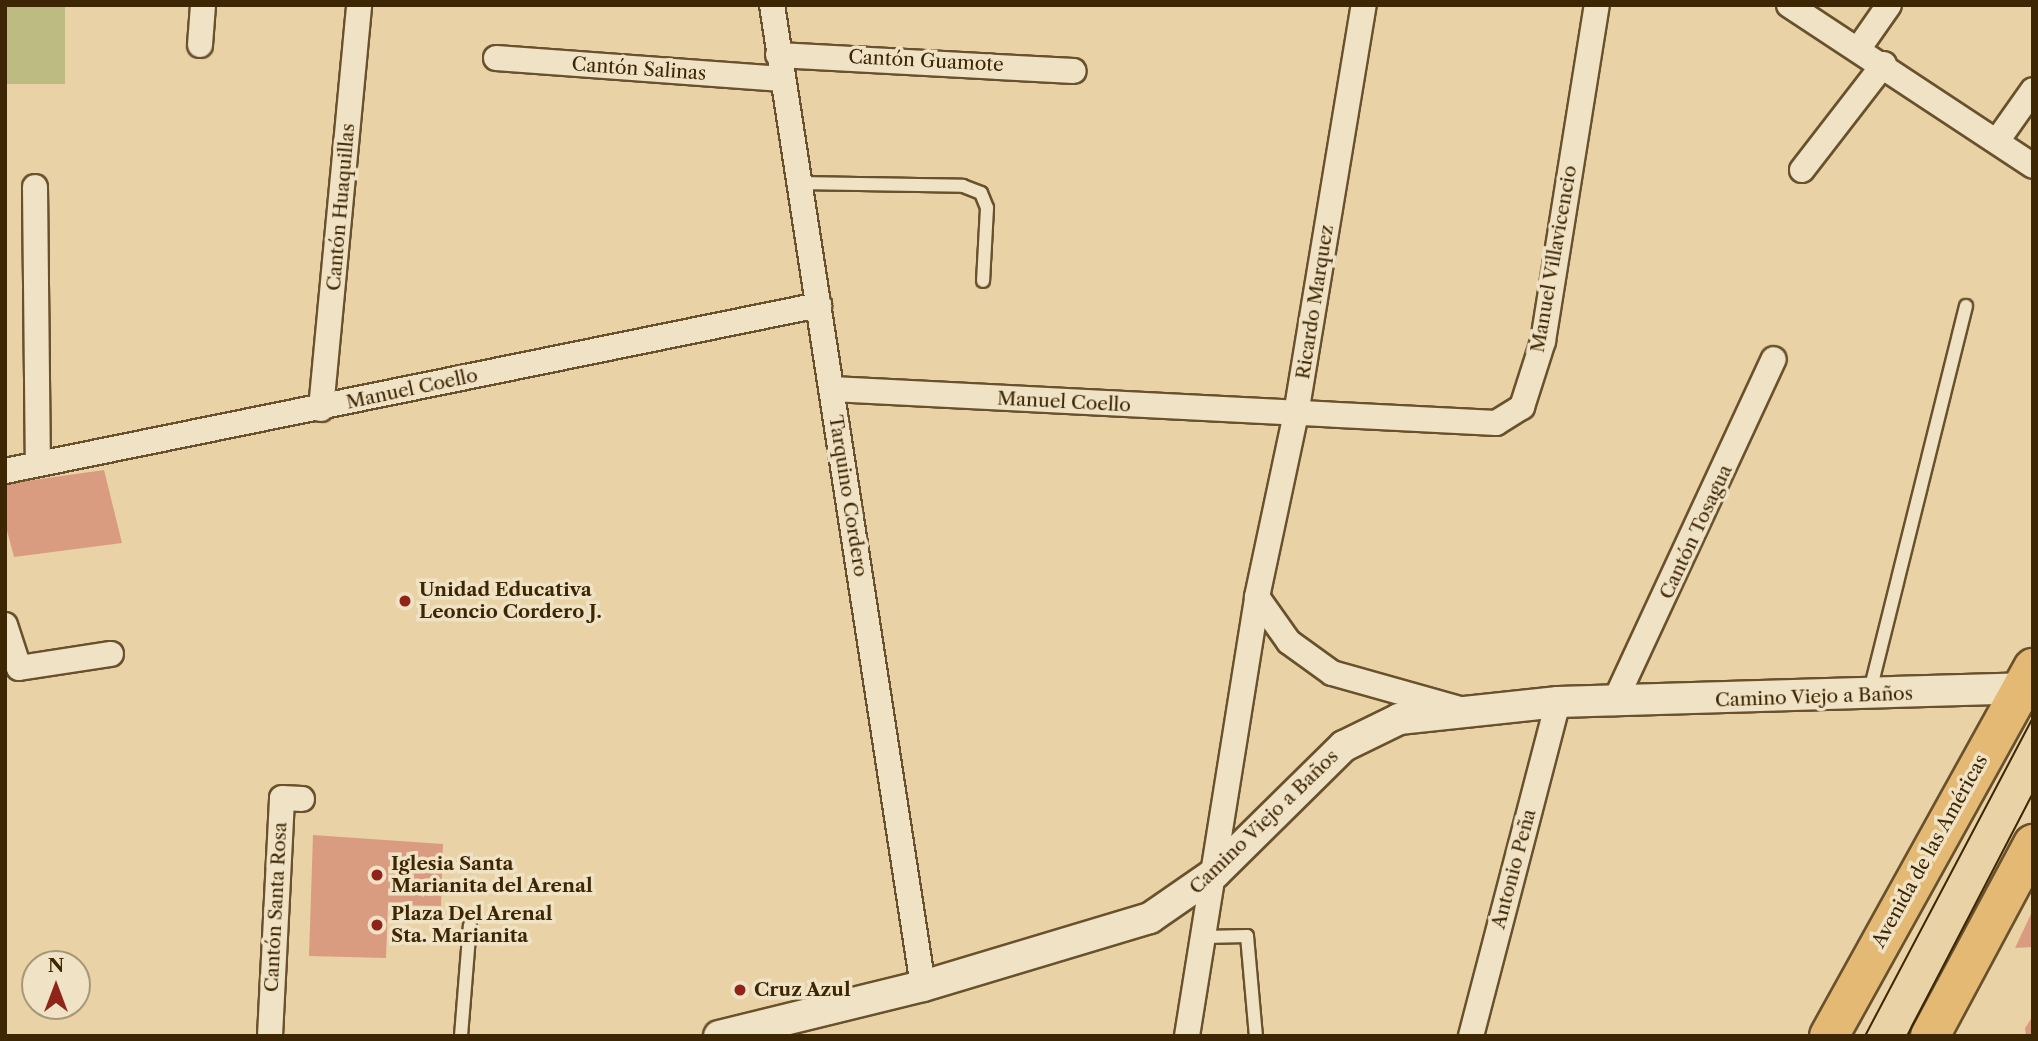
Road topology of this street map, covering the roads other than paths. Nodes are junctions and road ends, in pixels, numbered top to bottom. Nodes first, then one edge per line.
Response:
1 (203, 5) edge
2 (359, 5) edge
3 (772, 5) edge
4 (1364, 5) edge
5 (1597, 5) edge
6 (1789, 5) edge
7 (1889, 5) edge
8 (200, 45) dead end
9 (1859, 48) junction
10 (496, 58) dead end
11 (1884, 65) junction
12 (780, 67) junction
13 (1074, 71) dead end
14 (2033, 90) edge
15 (1997, 141) junction
16 (2033, 166) edge
17 (1802, 170) dead end
18 (799, 183) junction
19 (35, 187) dead end
20 (983, 281) dead end
21 (819, 305) junction
22 (1966, 306) dead end
23 (1774, 359) dead end
24 (832, 389) junction
25 (321, 409) junction
26 (1296, 414) junction
27 (38, 464) junction
28 (5, 471) edge
29 (1257, 597) junction
30 (5, 625) edge
31 (110, 654) dead end
32 (2029, 682) edge
33 (1869, 695) junction
34 (1558, 702) junction
35 (1614, 703) junction
36 (1461, 709) junction
37 (302, 799) dead end
38 (2033, 844) edge
39 (1215, 873) junction
40 (470, 925) dead end
41 (1204, 937) junction
42 (923, 986) junction
43 (837, 1021) edge
44 (270, 1036) edge
45 (461, 1036) edge
46 (719, 1036) edge
47 (1187, 1036) edge
48 (1256, 1036) edge
49 (1471, 1036) edge
50 (1829, 1036) edge
51 (1930, 1036) edge

1 - 8 street
2 - 25 street, Cantón Huaquillas
3 - 12 street, Tarquino Cordero
4 - 26 street, Ricardo Marquez
5 - 26 street, Manuel Villavicencio
6 - 9 street
7 - 9 street
9 - 11 street
10 - 12 street, Cantón Salinas
11 - 15 street
11 - 17 street
12 - 13 street, Cantón Guamote
12 - 18 street, Tarquino Cordero
14 - 15 street
15 - 16 street
18 - 20 lane
18 - 21 street, Tarquino Cordero
19 - 27 street
21 - 24 street, Tarquino Cordero
21 - 25 street, Manuel Coello
22 - 33 lane
23 - 35 street, Cantón Tosagua
24 - 26 street, Manuel Coello
24 - 42 street, Tarquino Cordero
25 - 27 street, Manuel Coello
26 - 29 street, Ricardo Marquez
27 - 28 street, Manuel Coello
29 - 36 street
29 - 39 street, Ricardo Marquez
30 - 31 street
32 - 33 street, Camino Viejo a Baños
32 - 50 main road, Avenida de las Américas
33 - 35 street, Camino Viejo a Baños
34 - 35 street, Camino Viejo a Baños
34 - 36 street, Camino Viejo a Baños
34 - 49 street, Antonio Peña
36 - 39 street, Camino Viejo a Baños
37 - 44 street, Cantón Santa Rosa
38 - 51 main road
39 - 41 street, Ricardo Marquez
39 - 42 street, Camino Viejo a Baños
40 - 45 lane
41 - 47 street, Ricardo Marquez
41 - 48 lane
42 - 43 street, Camino Viejo a Baños
43 - 46 street, Camino Viejo a Baños

